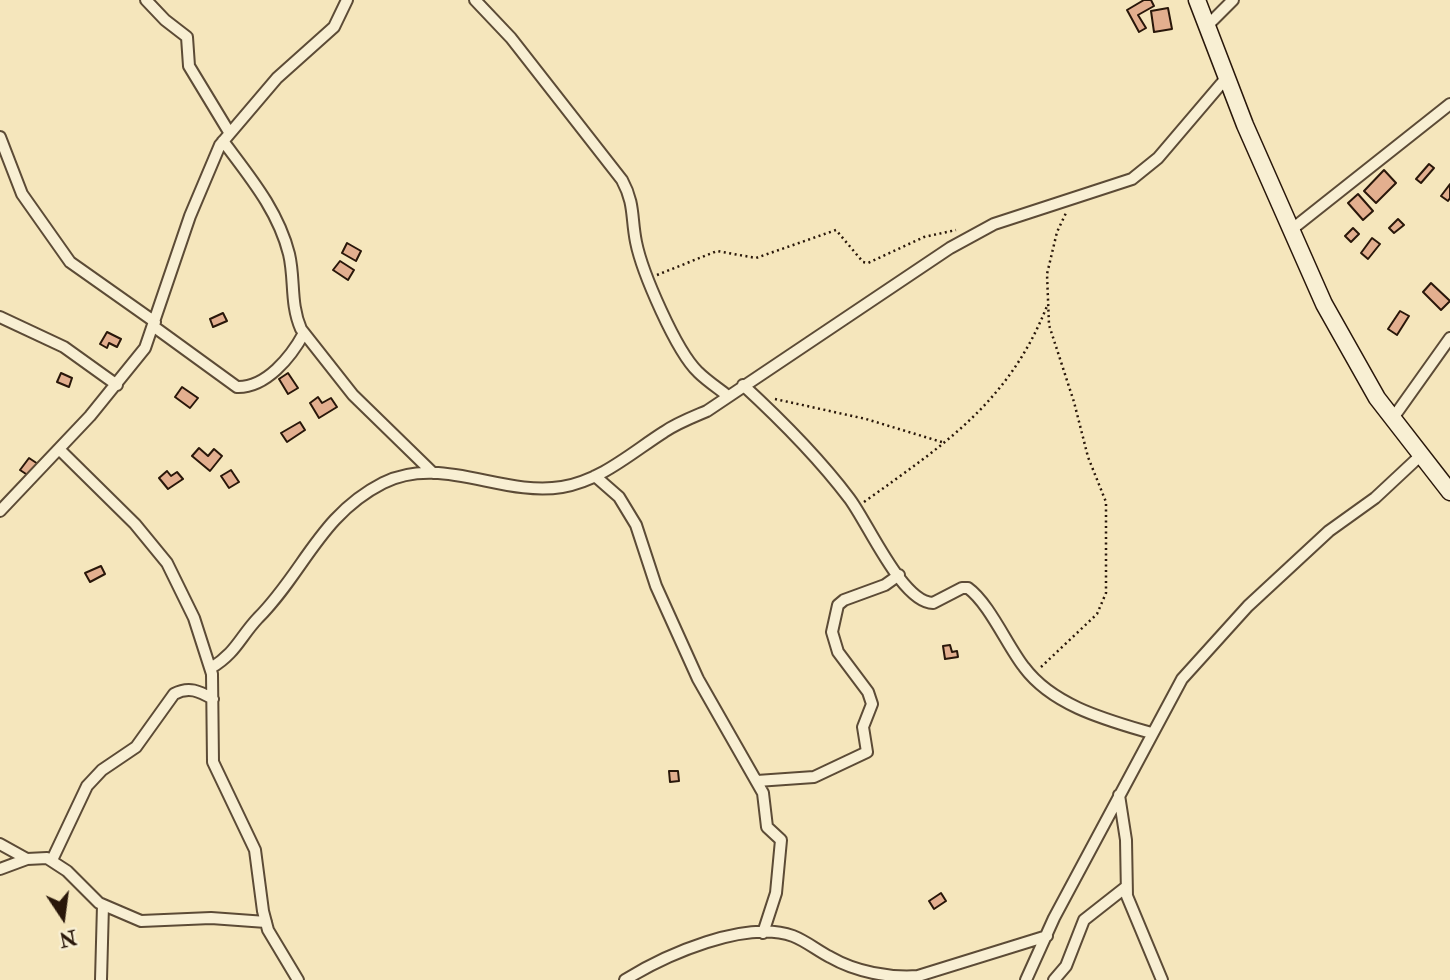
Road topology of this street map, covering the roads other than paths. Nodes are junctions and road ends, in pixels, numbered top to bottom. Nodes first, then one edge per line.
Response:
1 (146, 0) edge
2 (347, 0) edge
3 (475, 0) edge
4 (1197, 0) edge
5 (1233, 0) edge
6 (1207, 26) junction
7 (1227, 78) junction
8 (1450, 104) edge
9 (226, 136) junction
10 (0, 137) edge
11 (1291, 230) junction
12 (0, 317) edge
13 (154, 324) junction
14 (304, 333) junction
15 (1450, 338) edge
16 (117, 385) junction
17 (743, 385) junction
18 (728, 396) junction
19 (1393, 418) junction
20 (60, 450) junction
21 (1420, 456) junction
22 (433, 473) junction
23 (595, 475) junction
24 (1450, 492) edge
25 (0, 511) edge
26 (898, 575) junction
27 (211, 668) junction
28 (213, 699) junction
29 (1151, 733) junction
30 (757, 781) junction
31 (1119, 795) junction
32 (0, 844) edge
33 (27, 859) junction
34 (52, 860) junction
35 (0, 869) edge
36 (1126, 887) junction
37 (103, 905) junction
38 (266, 922) junction
39 (763, 933) junction
40 (1047, 936) junction
41 (1057, 979) edge
42 (101, 980) edge
43 (298, 980) edge
44 (625, 980) edge
45 (1026, 980) edge
46 (1162, 980) edge

1 - 9 street
2 - 9 street
3 - 18 street
4 - 6 street
5 - 6 street
6 - 7 street
7 - 11 street
7 - 17 street
8 - 11 street
9 - 13 street
9 - 14 street
10 - 13 street
11 - 19 street
12 - 16 street
13 - 14 street
13 - 16 street
14 - 22 street
15 - 19 street
16 - 20 street
17 - 18 street
17 - 26 street
18 - 23 street
19 - 21 street
20 - 25 street
20 - 27 street
21 - 24 street
21 - 29 street
22 - 23 street
22 - 27 street
23 - 30 street
26 - 29 street
26 - 30 street
27 - 28 street
28 - 34 street
28 - 38 street
29 - 31 street
30 - 39 street
31 - 36 street
31 - 40 street
32 - 33 street
33 - 34 street
33 - 35 street
34 - 37 street
36 - 41 street
36 - 46 street
37 - 38 street
37 - 42 street
38 - 43 street
39 - 40 street
39 - 44 street
40 - 45 street

